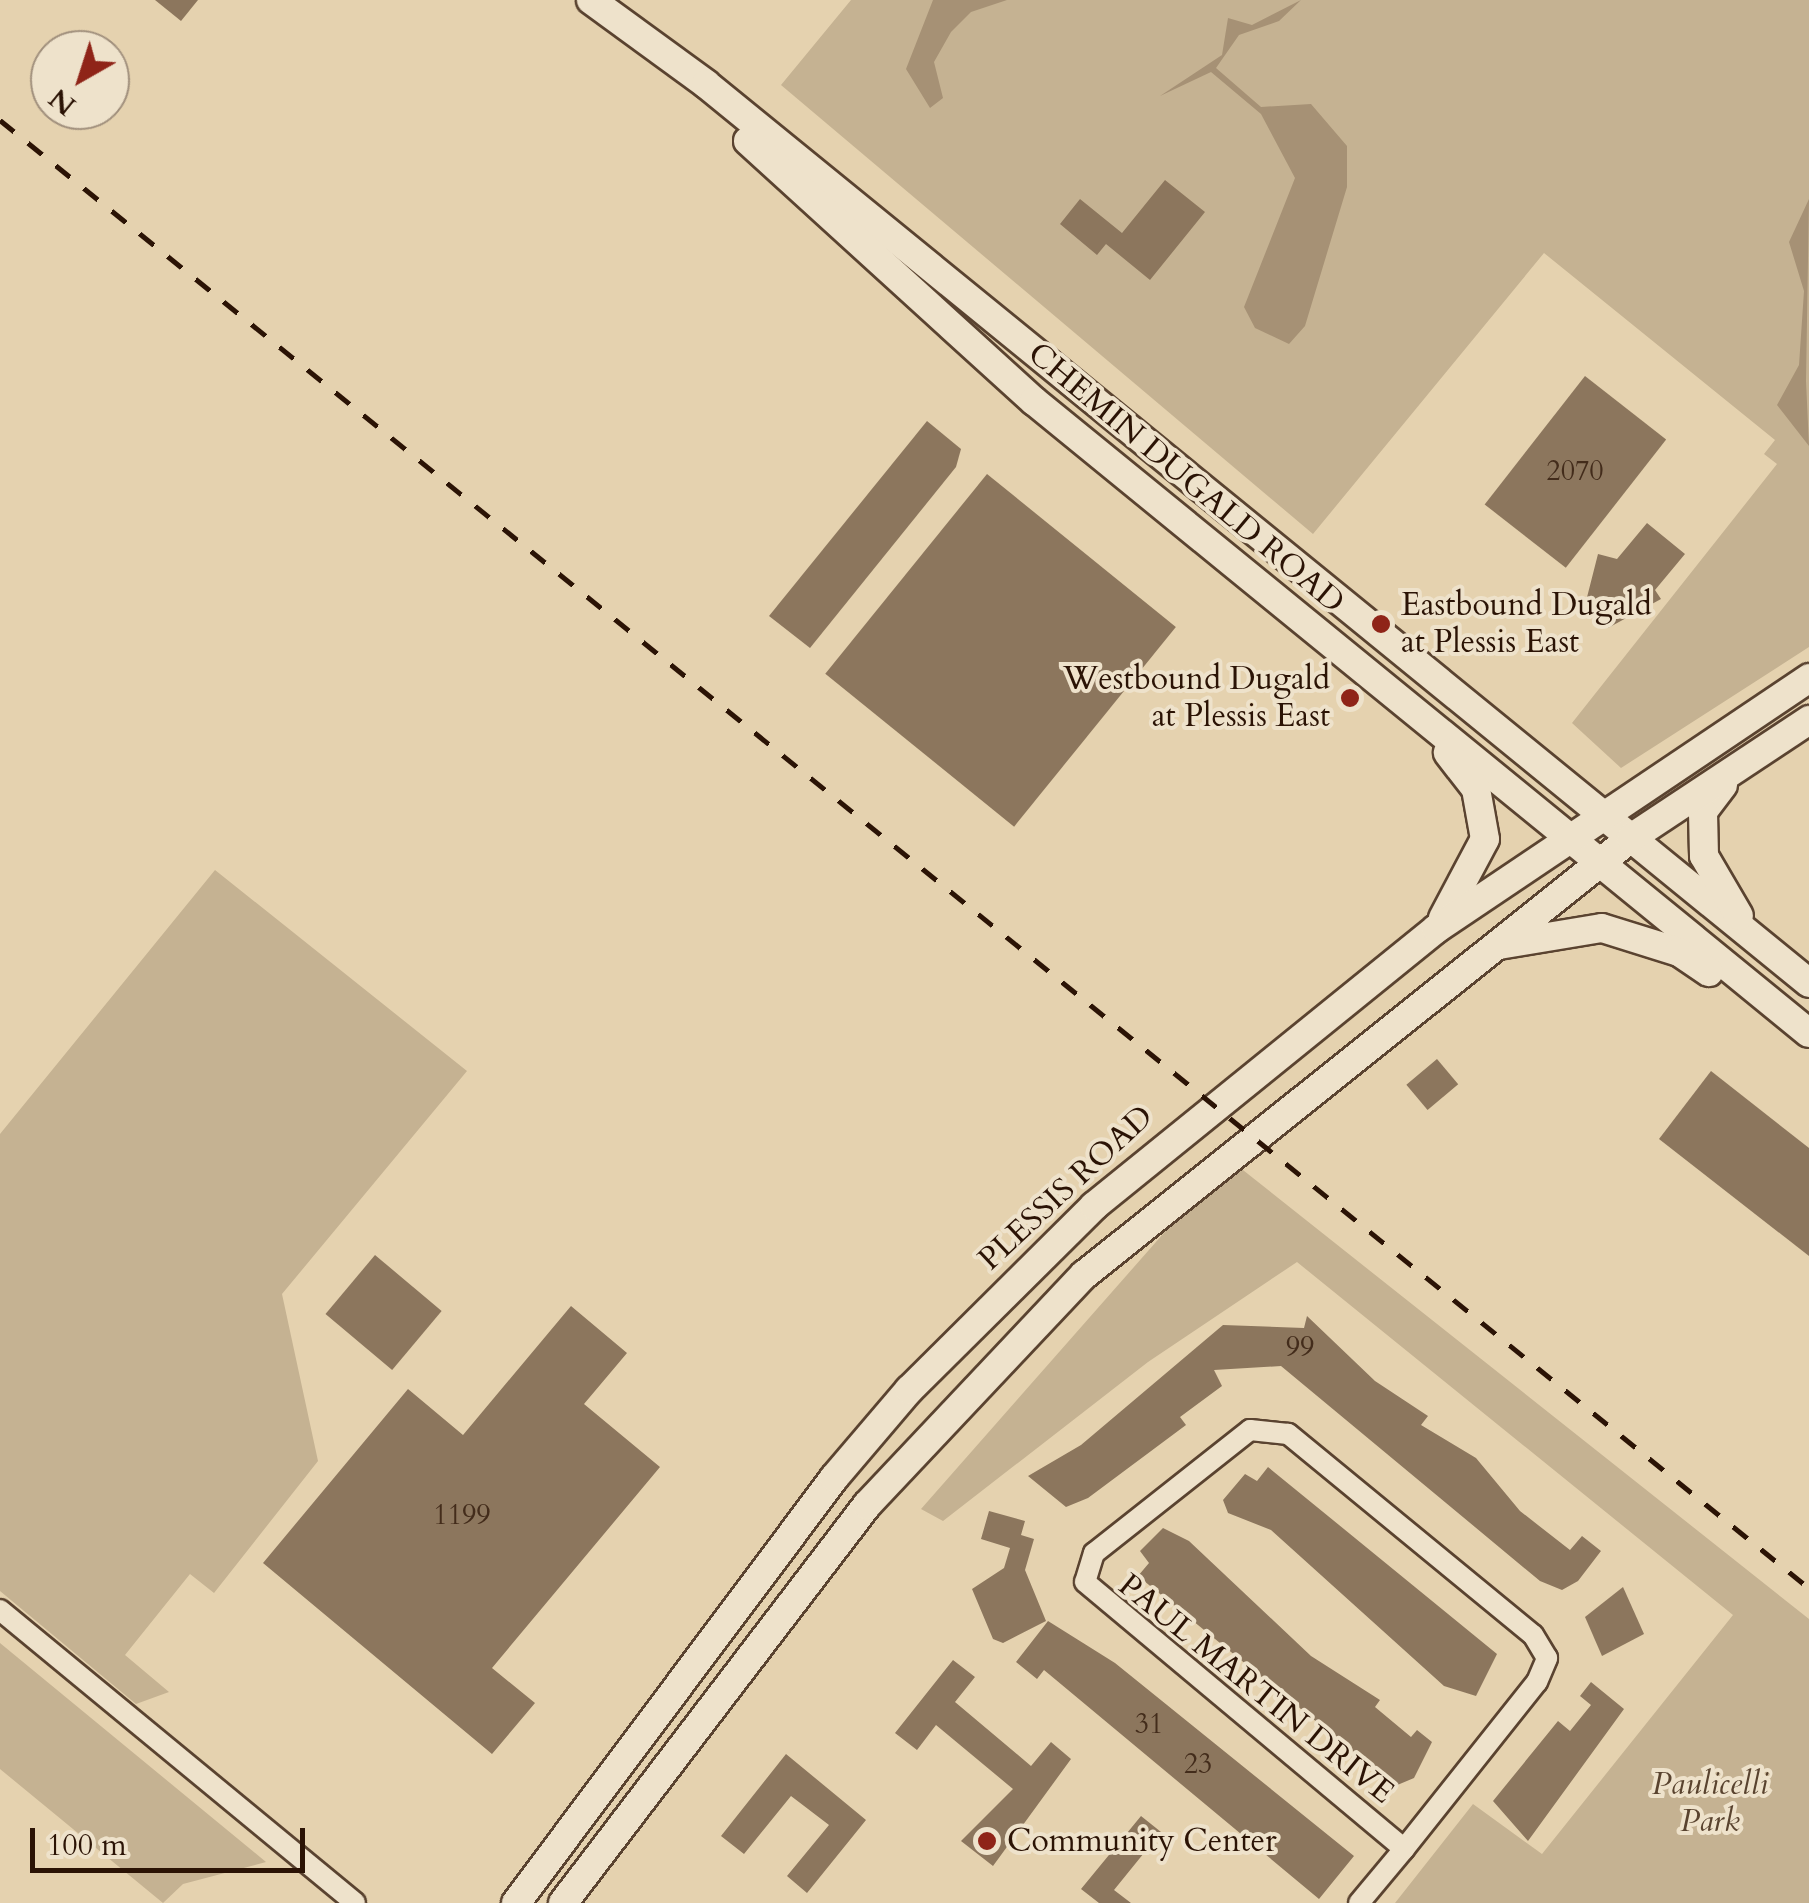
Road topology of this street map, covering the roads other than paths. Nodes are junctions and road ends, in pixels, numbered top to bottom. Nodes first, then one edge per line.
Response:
1 (591, 0) edge
2 (677, 68) junction
3 (1043, 361) junction
4 (1034, 401) junction
5 (1341, 599) junction
6 (1313, 629) junction
7 (1809, 678) edge
8 (1416, 712) junction
9 (1809, 720) edge
10 (1748, 760) junction
11 (1600, 812) junction
12 (1567, 834) junction
13 (1631, 838) junction
14 (1601, 862) junction
15 (1436, 930) junction
16 (1753, 938) junction
17 (1492, 946) junction
18 (1809, 983) edge
19 (1801, 1027) edge
20 (0, 1610) edge
21 (1404, 1848) junction
22 (355, 1903) edge
23 (516, 1903) edge
24 (563, 1903) edge
25 (1360, 1903) edge

1 - 2 main road, CHEMIN DUGALD ROAD
2 - 3 main road, CHEMIN DUGALD ROAD
2 - 4 main road, CHEMIN DUGALD ROAD
3 - 4 main road
3 - 5 main road, CHEMIN DUGALD ROAD
4 - 6 main road, CHEMIN DUGALD ROAD
5 - 6 main road
5 - 11 main road, CHEMIN DUGALD ROAD
6 - 8 main road, CHEMIN DUGALD ROAD
7 - 11 main road, PLESSIS ROAD
8 - 12 main road, CHEMIN DUGALD ROAD
8 - 15 main road
9 - 10 main road
10 - 13 main road
10 - 16 main road
11 - 12 main road, PLESSIS ROAD
11 - 13 main road, CHEMIN DUGALD ROAD
12 - 14 main road, CHEMIN DUGALD ROAD
12 - 15 main road, PLESSIS ROAD
13 - 14 main road
13 - 16 main road, CHEMIN DUGALD ROAD
14 - 17 main road
14 - 19 main road, CHEMIN DUGALD ROAD
15 - 23 main road, PLESSIS ROAD
16 - 18 main road, CHEMIN DUGALD ROAD
17 - 19 main road
17 - 24 main road
20 - 22 street
21 - 21 street, PAUL MARTIN DRIVE
21 - 25 street

